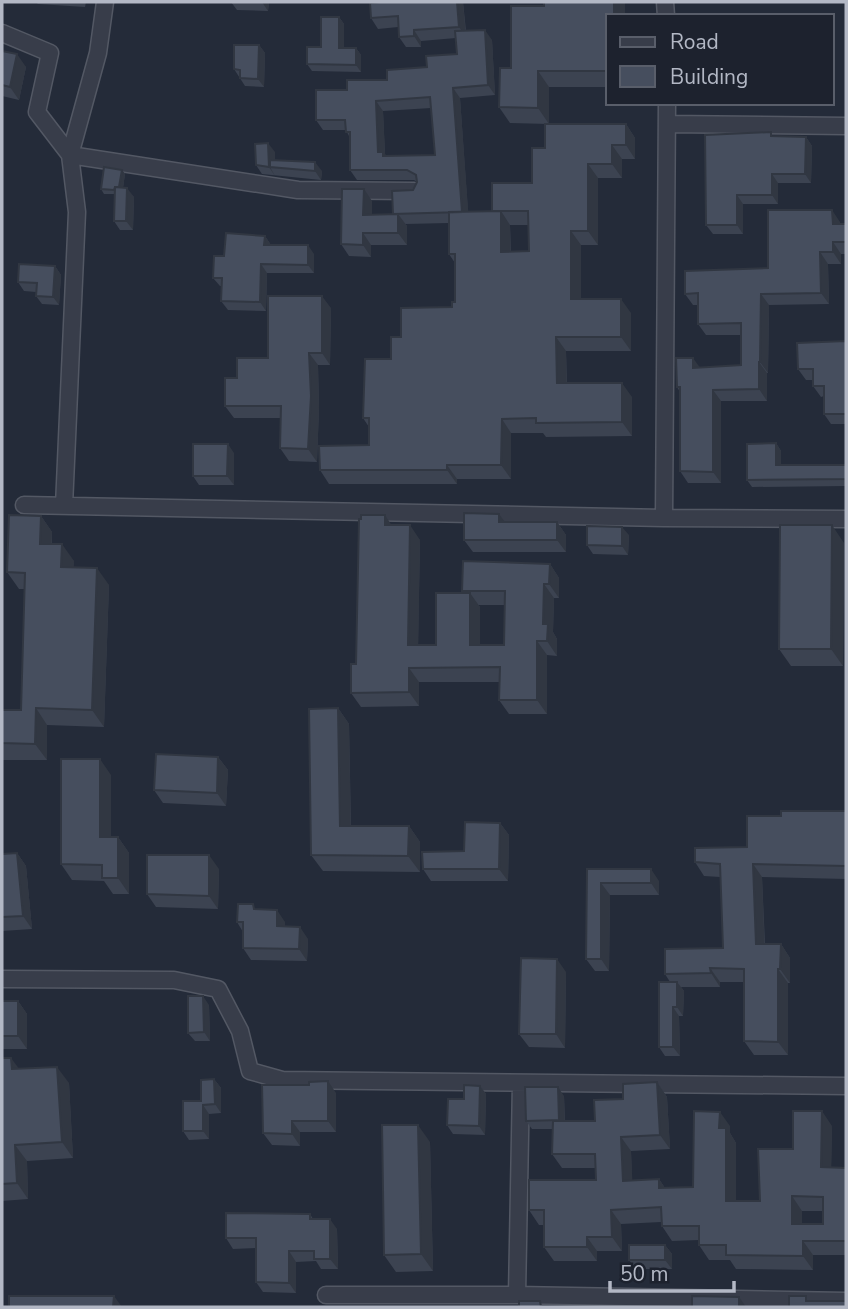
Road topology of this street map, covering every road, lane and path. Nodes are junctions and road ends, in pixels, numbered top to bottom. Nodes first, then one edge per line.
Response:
1 (105, 2) edge
2 (2, 33) edge
3 (667, 105) edge
4 (667, 124) junction
5 (846, 126) edge
6 (70, 155) junction
7 (414, 191) edge
8 (24, 505) dead end
9 (64, 506) junction
10 (664, 518) junction
11 (846, 519) edge
12 (2, 979) edge
13 (521, 1083) junction
14 (846, 1086) edge
15 (326, 1295) dead end
16 (517, 1295) junction
17 (846, 1301) edge

1 - 6 street
2 - 6 street
3 - 4 street
4 - 5 street
4 - 10 street
6 - 7 street
6 - 9 street
8 - 9 street
9 - 10 street
10 - 11 street
12 - 13 street
13 - 14 street
13 - 16 street
15 - 16 street
16 - 17 street

